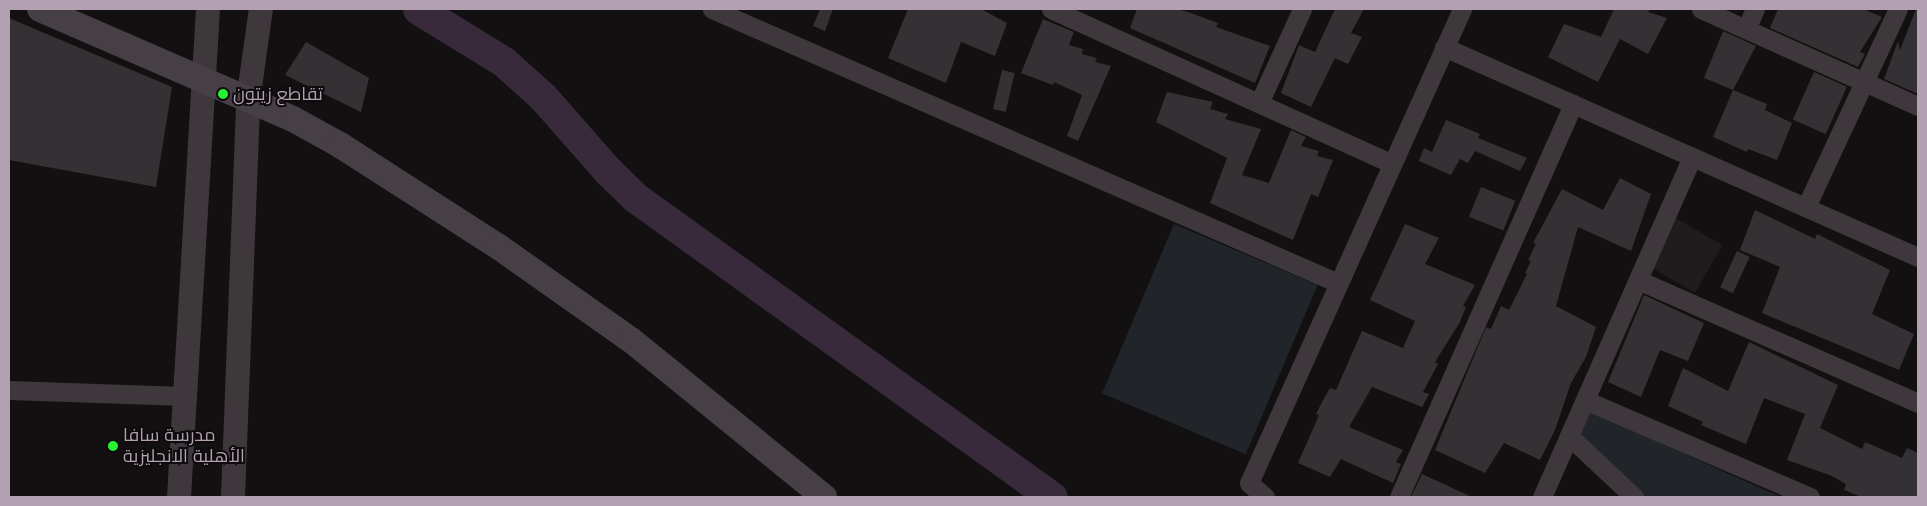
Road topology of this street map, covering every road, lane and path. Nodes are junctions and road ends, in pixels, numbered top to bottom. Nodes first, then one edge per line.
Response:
1 (40, 9) edge
2 (208, 9) edge
3 (261, 9) edge
4 (712, 9) edge
5 (1052, 9) edge
6 (1302, 9) edge
7 (1462, 9) edge
8 (1701, 9) edge
9 (1755, 9) edge
10 (1898, 9) edge
11 (1746, 29) junction
12 (1444, 48) junction
13 (204, 81) junction
14 (1864, 82) junction
15 (248, 101) junction
16 (1259, 103) junction
17 (1573, 104) junction
18 (1918, 106) edge
19 (1692, 157) junction
20 (1391, 163) junction
21 (1806, 208) junction
22 (1918, 257) edge
23 (1638, 280) junction
24 (1338, 282) junction
25 (9, 390) edge
26 (184, 396) junction
27 (1585, 400) junction
28 (1918, 403) edge
29 (1569, 436) junction
30 (179, 497) edge
31 (233, 497) edge
32 (824, 497) edge
33 (1265, 497) edge
34 (1399, 497) edge
35 (1542, 497) edge
36 (1634, 497) edge
37 (1810, 497) edge

1 - 13 main road
2 - 13 street
3 - 15 street
4 - 24 street
5 - 16 street
6 - 16 street
7 - 12 street
8 - 11 street
9 - 11 street
10 - 14 street
11 - 14 street
12 - 17 street
12 - 20 street
13 - 15 main road
13 - 26 street
14 - 18 street
14 - 21 street
15 - 31 street
15 - 32 main road
16 - 20 street
17 - 19 street
17 - 34 street
19 - 21 street
19 - 23 street
20 - 24 street
21 - 22 street
23 - 27 street
23 - 28 street
24 - 33 street
25 - 26 street
26 - 30 street
27 - 29 street
27 - 37 street
29 - 35 street
29 - 36 street

